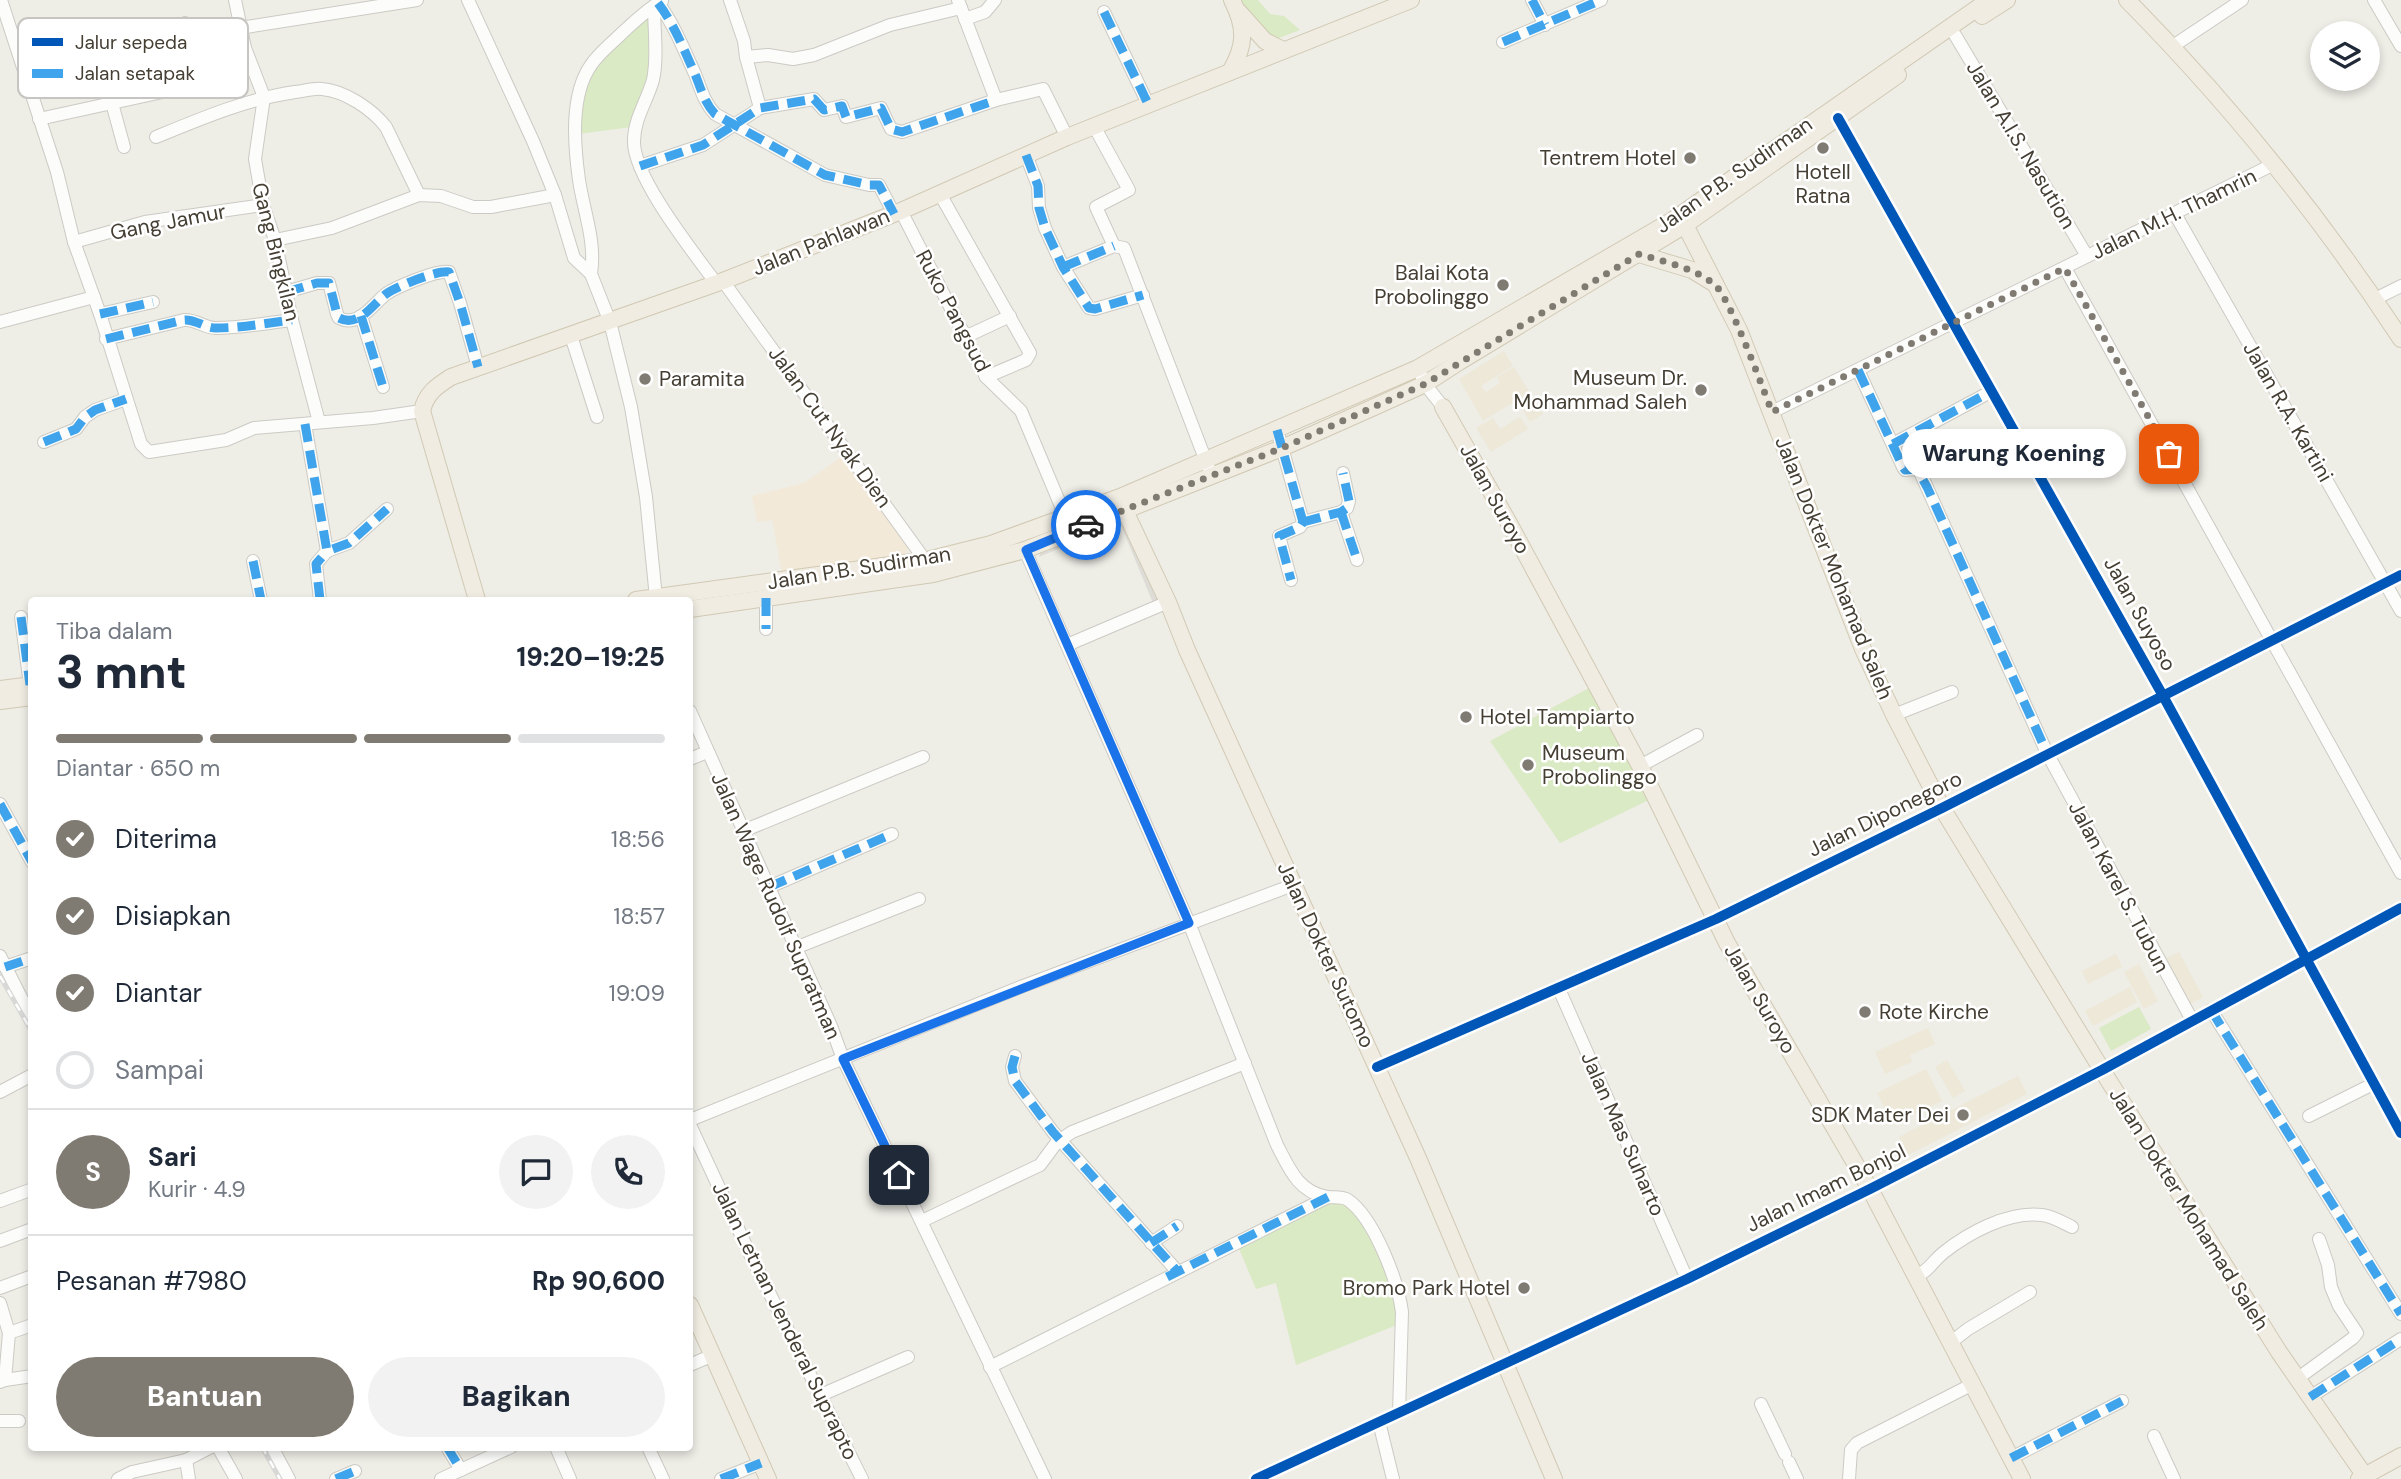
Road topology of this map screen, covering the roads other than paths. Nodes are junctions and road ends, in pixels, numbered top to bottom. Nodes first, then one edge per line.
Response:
1 (1, 0) edge
2 (235, 0) edge
3 (417, 0) edge
4 (468, 0) edge
5 (730, 0) edge
6 (995, 0) edge
7 (1411, 0) edge
8 (1532, 0) edge
9 (1601, 0) edge
10 (1989, 0) edge
11 (2007, 0) edge
12 (2127, 0) edge
13 (2242, 0) edge
14 (2374, 0) edge
15 (658, 3) edge
16 (1234, 4) edge
17 (961, 9) edge
18 (1104, 12) dead end
19 (238, 18) edge
20 (1545, 25) junction
21 (248, 27) edge
22 (1955, 34) junction
23 (1503, 42) dead end
24 (2173, 46) junction
25 (2401, 47) edge
26 (1283, 50) junction
27 (18, 53) edge
28 (746, 57) junction
29 (248, 58) edge
30 (1230, 72) junction
31 (264, 97) junction
32 (32, 98) edge
33 (135, 98) edge
34 (996, 100) junction
35 (112, 103) junction
36 (1149, 106) junction
37 (760, 108) junction
38 (1838, 118) junction
39 (39, 119) junction
40 (736, 124) junction
41 (1094, 126) junction
42 (156, 137) dead end
43 (1067, 137) junction
44 (124, 147) dead end
45 (1026, 155) junction
46 (2274, 164) junction
47 (640, 166) junction
48 (940, 194) junction
49 (419, 195) junction
50 (555, 195) junction
51 (262, 205) junction
52 (897, 212) junction
53 (2175, 214) junction
54 (1682, 220) junction
55 (275, 240) junction
56 (74, 242) junction
57 (1114, 246) junction
58 (1639, 254) junction
59 (2087, 256) junction
60 (1063, 267) junction
61 (2065, 268) junction
62 (591, 275) junction
63 (720, 282) junction
64 (1717, 286) junction
65 (2401, 286) edge
66 (286, 292) junction
67 (1143, 295) junction
68 (94, 297) junction
69 (2375, 299) junction
70 (153, 302) dead end
71 (100, 314) junction
72 (361, 316) junction
73 (1010, 316) junction
74 (292, 320) junction
75 (1516, 320) junction
76 (0, 322) edge
77 (610, 322) junction
78 (1954, 324) junction
79 (571, 336) junction
80 (965, 337) junction
81 (2401, 338) edge
82 (106, 339) junction
83 (1424, 365) junction
84 (478, 367) junction
85 (1858, 370) junction
86 (986, 377) junction
87 (1431, 382) junction
88 (383, 387) dead end
89 (1992, 391) junction
90 (126, 399) junction
91 (1443, 407) joint
92 (422, 411) junction
93 (1772, 412) junction
94 (597, 417) dead end
95 (319, 422) junction
96 (305, 425) junction
97 (1276, 430) junction
98 (44, 442) dead end
99 (1893, 444) junction
100 (1282, 448) junction
101 (1208, 468) junction
102 (1343, 473) dead end
103 (387, 509) dead end
104 (1125, 511) junction
105 (1341, 512) junction
106 (1066, 517) junction
107 (1303, 522) junction
108 (1026, 550) junction
109 (327, 551) junction
110 (1357, 559) dead end
111 (253, 561) dead end
112 (930, 567) junction
113 (2401, 575) edge
114 (1291, 580) dead end
115 (2385, 583) junction
116 (260, 597) edge
117 (320, 597) edge
118 (476, 597) edge
119 (656, 597) edge
120 (665, 597) edge
121 (766, 598) junction
122 (1168, 602) junction
123 (693, 609) edge
124 (2401, 611) edge
125 (21, 617) dead end
126 (766, 629) dead end
127 (2273, 639) junction
128 (1067, 645) junction
129 (28, 667) edge
130 (0, 689) edge
131 (28, 689) edge
132 (28, 690) edge
133 (1952, 692) dead end
134 (2162, 694) junction
135 (0, 701) edge
136 (1894, 715) junction
137 (693, 719) edge
138 (1697, 735) dead end
139 (706, 752) junction
140 (2047, 753) junction
141 (693, 757) edge
142 (923, 757) dead end
143 (1640, 766) junction
144 (0, 804) edge
145 (1942, 808) junction
146 (743, 831) junction
147 (892, 834) dead end
148 (28, 848) edge
149 (2401, 873) edge
150 (1293, 885) junction
151 (769, 887) junction
152 (919, 899) dead end
153 (2401, 908) edge
154 (1716, 919) junction
155 (1189, 923) junction
156 (795, 948) junction
157 (2307, 957) junction
158 (28, 959) edge
159 (3, 962) edge
160 (1559, 989) junction
161 (2211, 1010) junction
162 (28, 1011) edge
163 (2192, 1020) junction
164 (1015, 1056) dead end
165 (843, 1059) junction
166 (1245, 1063) junction
167 (1377, 1068) junction
168 (2102, 1070) junction
169 (28, 1077) edge
170 (2373, 1084) junction
171 (0, 1092) edge
172 (2309, 1116) dead end
173 (693, 1122) edge
174 (693, 1130) edge
175 (2401, 1133) edge
176 (1056, 1143) junction
177 (1870, 1189) junction
178 (28, 1192) edge
179 (1320, 1198) junction
180 (0, 1201) edge
181 (922, 1221) junction
182 (1177, 1226) dead end
183 (2072, 1227) dead end
184 (28, 1230) edge
185 (2319, 1239) dead end
186 (0, 1241) edge
187 (1151, 1243) junction
188 (1173, 1274) junction
189 (1915, 1277) junction
190 (28, 1278) edge
191 (1687, 1279) junction
192 (0, 1288) edge
193 (2030, 1293) dead end
194 (0, 1303) edge
195 (693, 1311) edge
196 (2401, 1314) edge
197 (28, 1326) edge
198 (9, 1333) junction
199 (2401, 1339) edge
200 (1950, 1343) junction
201 (713, 1354) junction
202 (908, 1357) dead end
203 (1507, 1362) junction
204 (693, 1364) edge
205 (990, 1367) junction
206 (28, 1378) edge
207 (2297, 1379) junction
208 (3, 1381) edge
209 (1973, 1384) junction
210 (821, 1395) junction
211 (2310, 1397) junction
212 (2122, 1401) dead end
213 (1761, 1404) dead end
214 (1399, 1413) junction
215 (0, 1421) edge
216 (19, 1421) dead end
217 (1379, 1422) junction
218 (2154, 1436) dead end
219 (203, 1451) edge
220 (220, 1451) edge
221 (274, 1451) edge
222 (449, 1451) edge
223 (502, 1451) edge
224 (558, 1451) edge
225 (650, 1451) edge
226 (2401, 1456) edge
227 (2011, 1458) junction
228 (186, 1460) junction
229 (761, 1463) junction
230 (461, 1470) junction
231 (355, 1471) dead end
232 (2363, 1478) edge
233 (118, 1479) edge
234 (189, 1479) edge
235 (236, 1479) edge
236 (289, 1479) edge
237 (337, 1479) edge
238 (441, 1479) edge
239 (570, 1479) edge
240 (663, 1479) edge
241 (721, 1479) edge
242 (768, 1479) edge
243 (862, 1479) edge
244 (1045, 1479) edge
245 (1256, 1479) edge
246 (1393, 1479) edge
247 (1555, 1479) edge
248 (1797, 1479) edge
249 (1849, 1479) edge
250 (2022, 1479) edge
251 (2174, 1479) edge

1 - 27 street
2 - 19 street
3 - 21 street
4 - 50 street
5 - 28 street
6 - 17 street
7 - 26 main road, Jalan Pahlawan
8 - 20 street
9 - 20 street
10 - 54 main road, Jalan P.B. Sudirman
11 - 22 main road, Jalan P.B. Sudirman
12 - 24 main road
13 - 24 street
14 - 25 street
15 - 40 street
15 - 47 street
15 - 62 street
16 - 26 main road
16 - 30 main road
17 - 28 street
17 - 34 street
18 - 36 street
20 - 23 street
22 - 38 main road, Jalan P.B. Sudirman
22 - 59 street, Jalan A.I.S. Nasution
24 - 46 main road
26 - 30 main road, Jalan Pahlawan
28 - 37 street
29 - 31 street
30 - 36 main road, Jalan Pahlawan
31 - 42 street
31 - 49 street
31 - 51 street, Gang Bingkilan
32 - 39 street
33 - 35 street
34 - 37 street
34 - 43 street
35 - 39 street
35 - 44 street
36 - 41 main road, Jalan Pahlawan
37 - 40 street
38 - 54 main road, Jalan P.B. Sudirman
38 - 78 street, Jalan Suyoso
39 - 56 street
40 - 47 street
40 - 52 street, Ruko Pangsud
41 - 43 main road, Jalan Pahlawan
41 - 57 street
43 - 45 main road, Jalan Pahlawan
45 - 48 main road, Jalan Pahlawan
45 - 60 street
46 - 53 street, Jalan M.H. Thamrin
46 - 69 main road
47 - 63 street, Jalan Cut Nyak Dien
48 - 52 main road, Jalan Pahlawan
48 - 73 street
49 - 50 street
49 - 55 street
50 - 62 street
51 - 55 street, Gang Bingkilan
51 - 56 street, Gang Jamur
52 - 63 main road, Jalan Pahlawan
52 - 80 street, Ruko Pangsud
53 - 59 street, Jalan M.H. Thamrin
53 - 115 street, Jalan R.A. Kartini
54 - 58 main road, Jalan P.B. Sudirman
54 - 64 main road, Jalan Dokter Mohamad Saleh
54 - 75 main road, Jalan P.B. Sudirman
55 - 66 street, Gang Bingkilan
56 - 68 street
57 - 60 street
57 - 67 street
58 - 64 main road
58 - 75 main road, Jalan P.B. Sudirman
59 - 61 street, Jalan M.H. Thamrin
60 - 67 street
61 - 78 street, Jalan M.H. Thamrin
61 - 127 street
62 - 77 street
63 - 77 main road, Jalan Pahlawan
63 - 112 street, Jalan Cut Nyak Dien
64 - 93 main road, Jalan Dokter Mohamad Saleh
65 - 69 street
66 - 72 street
66 - 74 street, Gang Bingkilan
67 - 101 street
68 - 71 street
68 - 76 street
69 - 81 main road
70 - 71 street
71 - 82 street
72 - 84 street
72 - 88 street
73 - 80 street
73 - 86 street
74 - 82 street
74 - 95 street, Gang Bingkilan
75 - 83 main road, Jalan P.B. Sudirman
75 - 87 main road, Jalan P.B. Sudirman
77 - 79 main road, Jalan Pahlawan
77 - 119 street
78 - 85 street, Jalan M.H. Thamrin
78 - 89 street, Jalan Suyoso
79 - 84 main road, Jalan Pahlawan
79 - 94 street
80 - 86 street, Ruko Pangsud
82 - 90 street
83 - 87 street, Jalan Suroyo
83 - 97 main road, Jalan P.B. Sudirman
84 - 92 main road, Jalan Pahlawan
85 - 93 street, Jalan M.H. Thamrin
85 - 99 street
86 - 106 street, Ruko Pangsud
87 - 91 street, Jalan Suroyo
87 - 100 main road, Jalan P.B. Sudirman
89 - 99 street
89 - 134 street, Jalan Suyoso
90 - 96 street
90 - 98 street
91 - 143 main road, Jalan Suroyo
92 - 95 street
92 - 118 main road
93 - 136 main road, Jalan Dokter Mohamad Saleh
95 - 96 street
96 - 109 street
97 - 100 street
97 - 101 main road, Jalan P.B. Sudirman
99 - 140 street, Jalan Karel S. Tubun
100 - 101 main road, Jalan P.B. Sudirman
100 - 107 street
101 - 104 main road, Jalan P.B. Sudirman
101 - 106 main road, Jalan P.B. Sudirman
102 - 105 street
103 - 109 street
104 - 108 main road, Jalan P.B. Sudirman
104 - 122 main road, Jalan Dokter Sutomo
105 - 107 street
105 - 110 street
106 - 112 main road, Jalan P.B. Sudirman
107 - 114 street
108 - 112 main road, Jalan P.B. Sudirman
108 - 128 street
109 - 117 street
111 - 116 street
112 - 120 main road, Jalan P.B. Sudirman
112 - 121 main road, Jalan P.B. Sudirman
113 - 115 street, Jalan Diponegoro
115 - 124 street, Jalan R.A. Kartini
115 - 127 street, Jalan Diponegoro
121 - 123 main road, Jalan P.B. Sudirman
121 - 126 street
122 - 128 street
122 - 150 main road, Jalan Dokter Sutomo
125 - 129 street
127 - 134 street, Jalan Diponegoro
127 - 149 street
128 - 155 street
130 - 131 main road
132 - 135 main road
133 - 136 street
134 - 140 street, Jalan Diponegoro
134 - 157 street, Jalan Suyoso
136 - 145 main road, Jalan Dokter Mohamad Saleh
137 - 139 street, Jalan Wage Rudolf Supratman
138 - 143 street
139 - 141 street
139 - 146 street, Jalan Wage Rudolf Supratman
140 - 145 street, Jalan Diponegoro
140 - 163 street, Jalan Karel S. Tubun
142 - 146 street
143 - 154 main road, Jalan Suroyo
144 - 148 street
145 - 154 street, Jalan Diponegoro
145 - 168 main road, Jalan Dokter Mohamad Saleh
146 - 151 street, Jalan Wage Rudolf Supratman
147 - 151 street
150 - 155 street
150 - 167 main road, Jalan Dokter Sutomo
151 - 156 street, Jalan Wage Rudolf Supratman
152 - 156 street
153 - 157 street, Jalan Imam Bonjol
154 - 160 street, Jalan Diponegoro
154 - 177 main road, Jalan Suroyo
155 - 165 street
155 - 166 street
156 - 165 street, Jalan Wage Rudolf Supratman
157 - 161 street, Jalan Imam Bonjol
157 - 170 street, Jalan Suyoso
158 - 159 street
159 - 162 street
160 - 167 street, Jalan Diponegoro
160 - 191 street, Jalan Mas Suharto
161 - 163 street, Jalan Imam Bonjol
161 - 196 street
163 - 168 street, Jalan Imam Bonjol
164 - 176 street
165 - 173 street
165 - 181 street, Jalan Wage Rudolf Supratman
166 - 176 street
166 - 179 street
167 - 203 main road, Jalan Dokter Sutomo
168 - 177 street, Jalan Imam Bonjol
168 - 207 main road, Jalan Dokter Mohamad Saleh
169 - 171 street
170 - 172 street
170 - 175 street, Jalan Suyoso
174 - 210 street, Jalan Letnan Jenderal Suprapto
176 - 181 street
176 - 187 street
177 - 189 main road, Jalan Suroyo
177 - 191 street, Jalan Imam Bonjol
178 - 180 street
179 - 188 street
179 - 214 street
181 - 205 street, Jalan Wage Rudolf Supratman
182 - 187 street
183 - 189 street
184 - 186 street
185 - 207 street
187 - 188 street
188 - 205 street
189 - 200 main road, Jalan Suroyo
190 - 192 street
191 - 203 street, Jalan Imam Bonjol
193 - 200 street
194 - 198 street
195 - 201 main road
197 - 198 street
198 - 208 street
199 - 211 street
200 - 209 main road, Jalan Suroyo
201 - 204 street
201 - 229 main road
202 - 210 street
203 - 214 street, Jalan Imam Bonjol
203 - 247 main road, Jalan Dokter Sutomo
205 - 244 street, Jalan Wage Rudolf Supratman
206 - 208 street
207 - 211 main road, Jalan Dokter Mohamad Saleh
209 - 227 main road, Jalan Suroyo
209 - 249 street
210 - 243 street, Jalan Letnan Jenderal Suprapto
211 - 232 main road, Jalan Dokter Mohamad Saleh
212 - 227 street
213 - 248 street
214 - 217 street, Jalan Imam Bonjol
215 - 216 street
217 - 245 street, Jalan Imam Bonjol
217 - 246 street
218 - 251 street
219 - 228 street
220 - 235 street
221 - 236 street
222 - 230 street
223 - 230 street
224 - 239 street
225 - 240 street
226 - 232 main road
227 - 250 main road, Jalan Suroyo
228 - 233 street
228 - 234 street
229 - 241 street
229 - 242 main road
230 - 238 street
231 - 237 street

